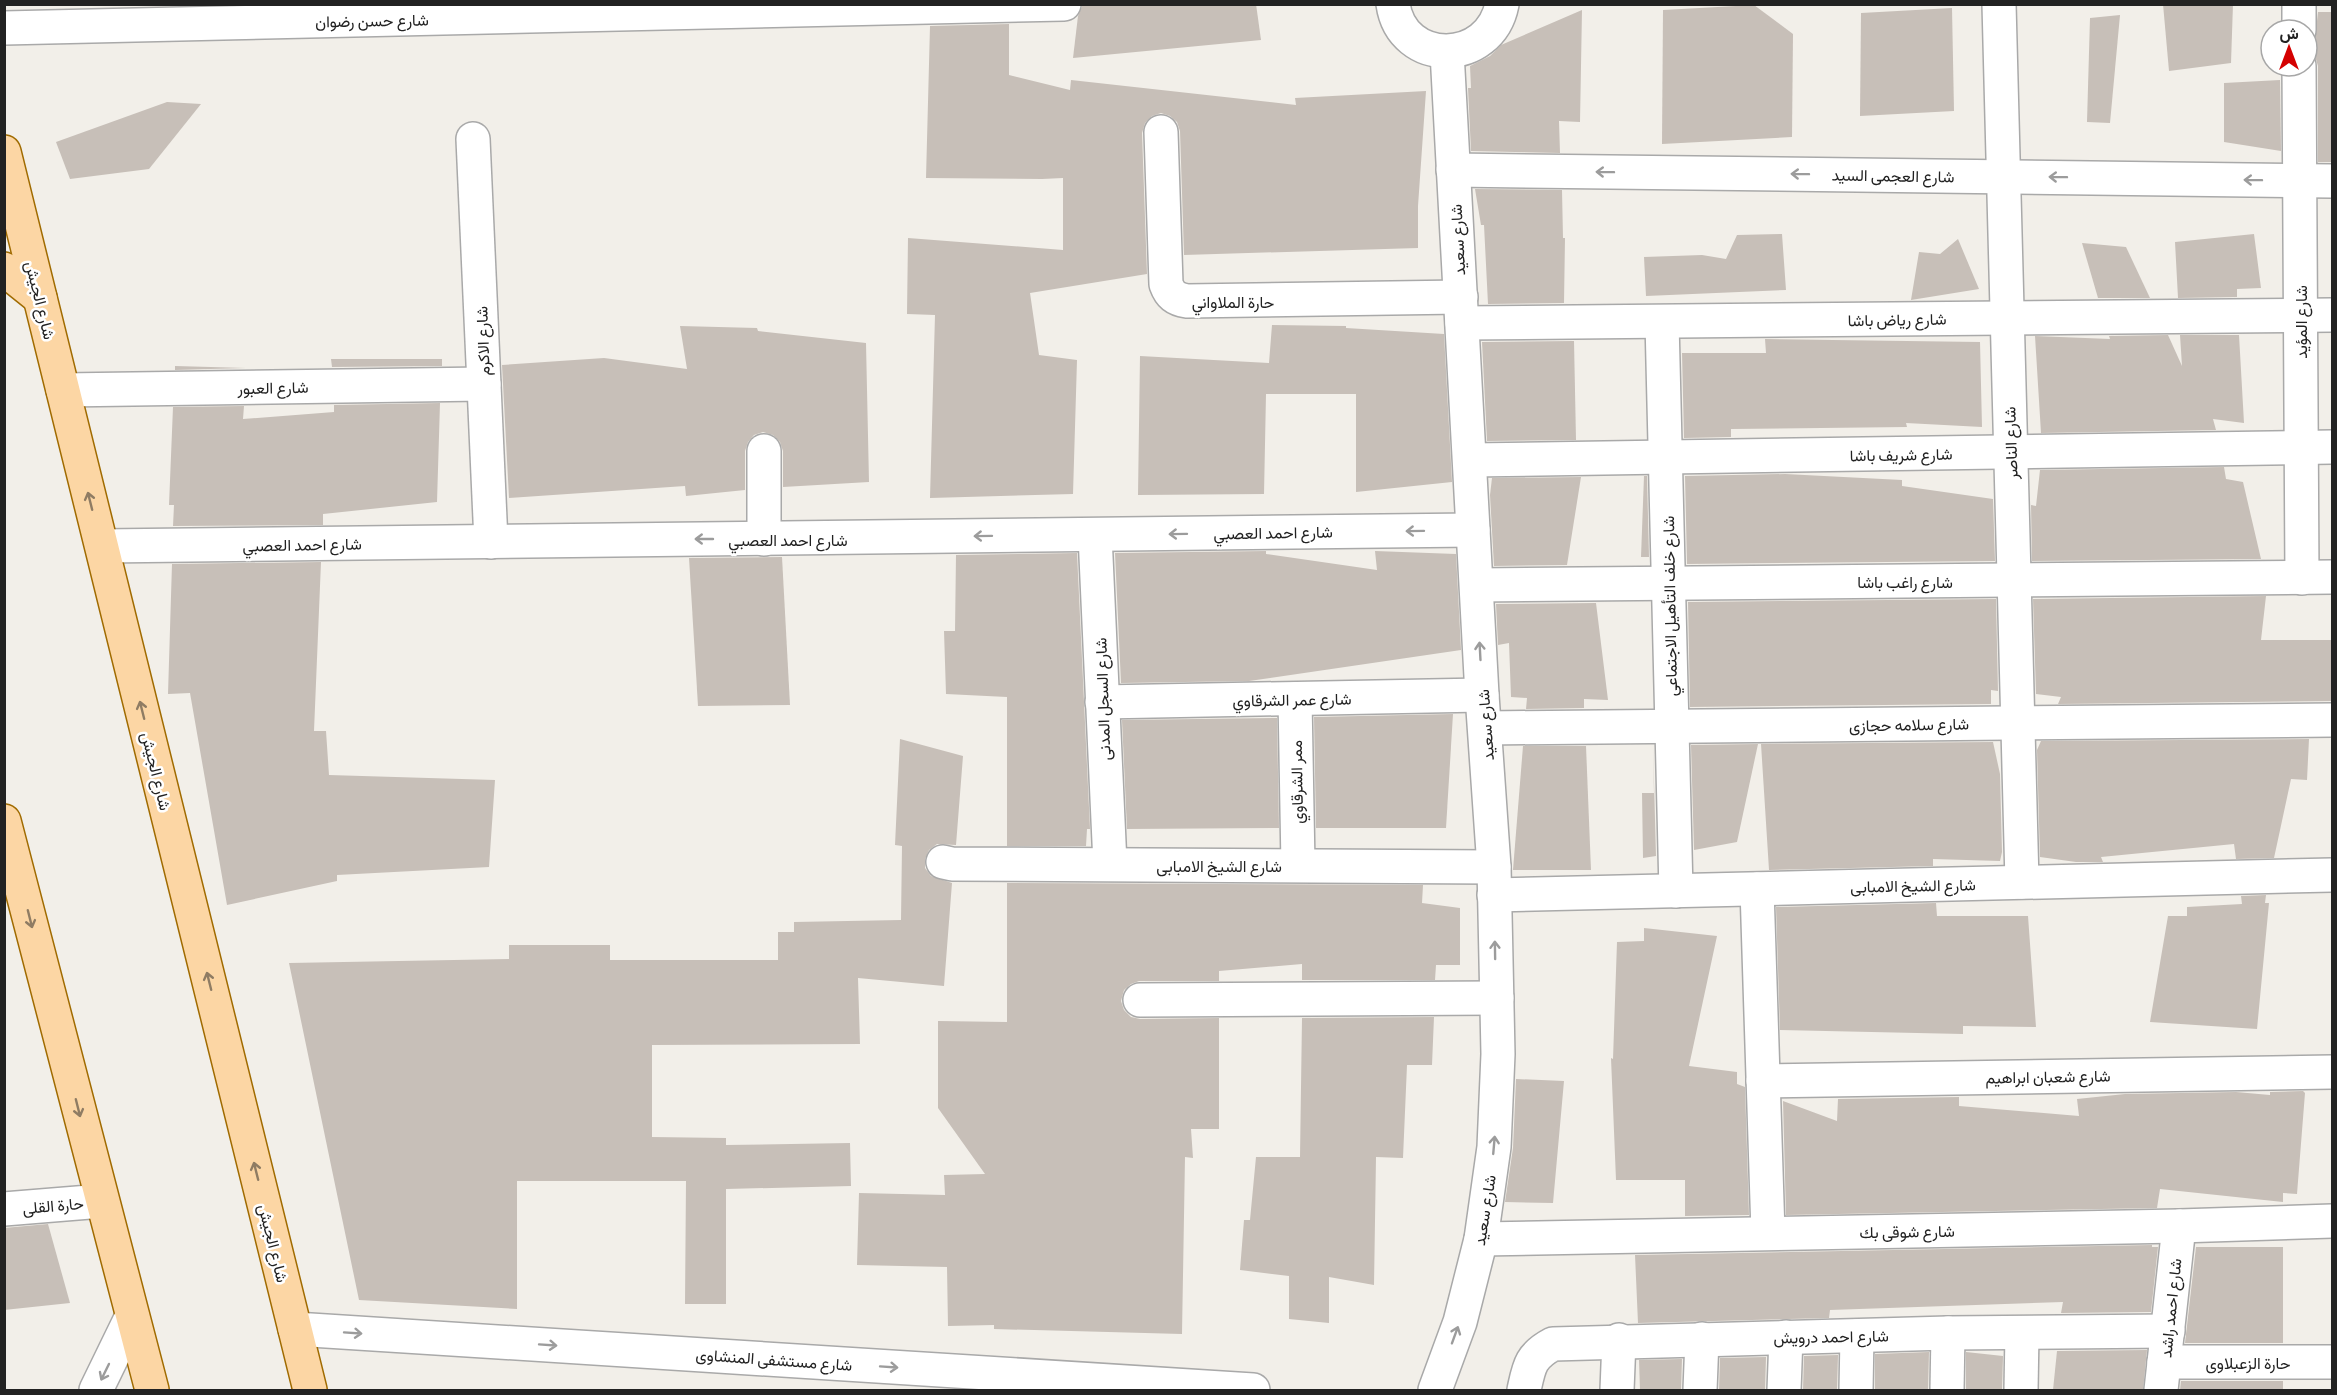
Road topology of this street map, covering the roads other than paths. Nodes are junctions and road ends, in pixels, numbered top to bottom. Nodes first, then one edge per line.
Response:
1 (1064, 4) edge
2 (1393, 4) edge
3 (1502, 4) edge
4 (1999, 4) edge
5 (940, 6) edge
6 (4, 28) edge
7 (1447, 52) junction
8 (2299, 78) edge
9 (1161, 132) dead end
10 (473, 139) dead end
11 (4, 152) edge
12 (1454, 170) junction
13 (2003, 177) junction
14 (2300, 180) junction
15 (2332, 181) edge
16 (4, 269) edge
17 (40, 298) junction
18 (1462, 310) junction
19 (2300, 315) junction
20 (2332, 315) edge
21 (2007, 318) junction
22 (1662, 321) junction
23 (484, 384) junction
24 (63, 390) junction
25 (2317, 447) edge
26 (764, 451) dead end
27 (2011, 452) junction
28 (1665, 457) junction
29 (1470, 460) junction
30 (1473, 530) junction
31 (1095, 535) junction
32 (764, 539) junction
33 (491, 542) junction
34 (102, 546) junction
35 (2317, 578) edge
36 (2014, 580) junction
37 (1668, 583) junction
38 (1477, 585) junction
39 (1482, 695) junction
40 (1295, 699) junction
41 (1102, 702) junction
42 (2332, 720) edge
43 (2018, 723) junction
44 (1672, 727) junction
45 (1485, 728) junction
46 (6, 830) edge
47 (943, 862) dead end
48 (1110, 864) junction
49 (1298, 865) junction
50 (10, 875) edge
51 (2332, 875) edge
52 (1494, 881) junction
53 (2022, 882) junction
54 (1757, 889) junction
55 (1676, 891) junction
56 (1497, 998) junction
57 (1140, 1000) dead end
58 (2332, 1072) edge
59 (1763, 1081) junction
60 (102, 1201) junction
61 (4, 1209) edge
62 (2332, 1221) edge
63 (2179, 1226) junction
64 (1768, 1233) junction
65 (1481, 1239) junction
66 (132, 1316) junction
67 (295, 1329) junction
68 (1948, 1333) junction
69 (2022, 1333) junction
70 (1857, 1336) junction
71 (1786, 1337) junction
72 (1702, 1339) junction
73 (1618, 1340) junction
74 (2165, 1361) edge
75 (2332, 1362) edge
76 (96, 1390) edge
77 (152, 1390) edge
78 (310, 1390) edge
79 (1252, 1390) edge
80 (1435, 1390) edge
81 (1524, 1390) edge
82 (1617, 1390) edge
83 (1700, 1390) edge
84 (1784, 1390) edge
85 (1856, 1390) edge
86 (1947, 1390) edge
87 (2021, 1390) edge

1 - 5 street, شارع حسن رضوان
2 - 7 street
3 - 7 street
4 - 13 street, شارع الناصر
5 - 6 street, شارع حسن رضوان
7 - 12 street, شارع سعيد
8 - 14 street, شارع المؤيد
9 - 18 street, حارة الملاواني
10 - 23 street, شارع الاكرم
11 - 17 main road, شارع الجيش
13 -> 12 street, شارع العجمى السيد
12 - 18 street, شارع سعيد
14 -> 13 street, شارع العجمى السيد
13 - 21 street, شارع الناصر
14 - 15 street, شارع العجمى السيد
14 - 19 street, شارع المؤيد
16 - 17 main road
17 - 24 main road, شارع الجيش
18 - 22 street, شارع رياض باشا
18 - 29 street, شارع سعيد
19 - 20 street, شارع رياض باشا
19 - 21 street, شارع رياض باشا
19 - 25 street, شارع المؤيد
21 - 22 street, شارع رياض باشا
21 - 27 street, شارع الناصر
22 - 28 street, شارع خلف التأهيل الاجتماعي
23 - 24 street, شارع العبور
23 - 33 street, شارع الاكرم
34 -> 24 main road, شارع الجيش
25 - 27 street, شارع شريف باشا
25 - 35 street, شارع المؤيد
26 - 32 street
27 - 28 street, شارع شريف باشا
27 - 36 street, شارع الناصر
28 - 29 street, شارع شريف باشا
28 - 37 street, شارع خلف التأهيل الاجتماعي
29 - 30 street, شارع سعيد
30 -> 31 street, شارع احمد العصبي
30 - 38 street, شارع سعيد
31 -> 32 street, شارع احمد العصبي
31 - 41 street, شارع السجل المدنى
32 -> 33 street, شارع احمد العصبي
33 - 34 street, شارع احمد العصبي
67 -> 34 main road, شارع الجيش
35 - 36 street, شارع راغب باشا
36 - 37 street, شارع راغب باشا
36 - 43 street, شارع الناصر
37 - 38 street, شارع راغب باشا
37 - 44 street, شارع خلف التأهيل الاجتماعي
39 -> 38 street, شارع سعيد
39 - 40 street, شارع عمر الشرقاوي
39 - 45 street, شارع سعيد
40 - 41 street, شارع عمر الشرقاوي
40 - 49 street, ممر الشرقاوي
41 - 48 street, شارع السجل المدنى
42 - 43 street, شارع سلامه حجازى
43 - 44 street, شارع سلامه حجازى
43 - 53 street, شارع الناصر
44 - 45 street, شارع سلامه حجازى
44 - 55 street, شارع خلف التأهيل الاجتماعي
45 - 52 street, شارع سعيد
46 - 50 main road
47 - 48 street, شارع الشيخ الامبابى
48 - 49 street, شارع الشيخ الامبابى
49 - 52 street, شارع الشيخ الامبابى
50 -> 60 main road
51 - 53 street, شارع الشيخ الامبابى
52 - 55 street, شارع الشيخ الامبابى
56 -> 52 street, شارع سعيد
53 - 54 street, شارع الشيخ الامبابى
54 - 55 street, شارع الشيخ الامبابى
54 - 59 street
56 - 57 street
65 -> 56 street, شارع سعيد
58 - 59 street, شارع شعبان ابراهيم
59 - 64 street
60 - 61 street, حارة القلى
60 - 66 main road
62 - 63 street, شارع شوقى بك
63 - 64 street, شارع شوقى بك
63 - 74 street, شارع احمد راشد
64 - 65 street, شارع شوقى بك
80 -> 65 street, شارع سعيد
66 -> 76 street
66 - 77 main road
67 - 78 main road, شارع الجيش
67 -> 79 street, شارع مستشفى المنشاوى
68 - 69 street, شارع احمد درويش
68 - 70 street, شارع احمد درويش
68 - 86 street
69 - 74 street, شارع احمد درويش
69 - 87 street
70 - 71 street, شارع احمد درويش
70 - 85 street
71 - 72 street, شارع احمد درويش
71 - 84 street
72 - 73 street, شارع احمد درويش
72 - 83 street
73 - 81 street, شارع احمد درويش
73 - 82 street
74 - 75 street, حارة الزعبلاوى

